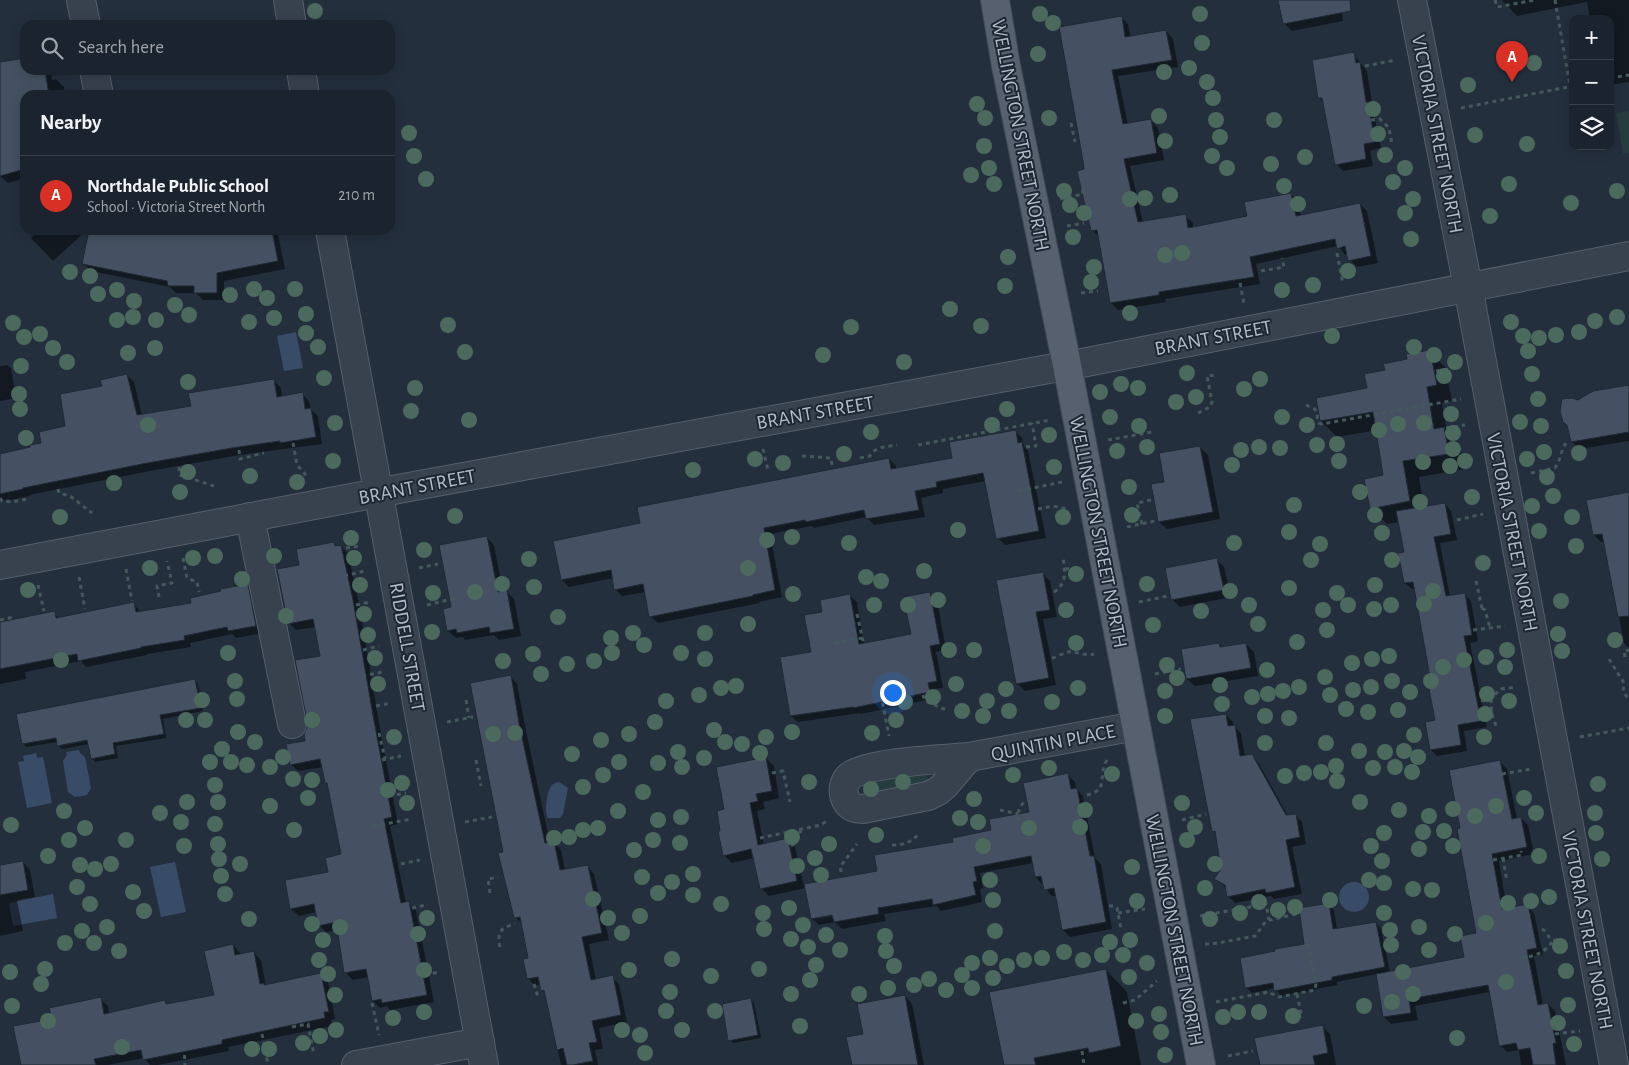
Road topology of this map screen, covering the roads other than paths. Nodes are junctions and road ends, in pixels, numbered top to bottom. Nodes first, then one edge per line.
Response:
1 (81, 0) edge
2 (288, 0) edge
3 (994, 0) edge
4 (1412, 0) edge
5 (85, 20) edge
6 (291, 20) edge
7 (95, 75) edge
8 (301, 75) edge
9 (98, 90) edge
10 (304, 90) edge
11 (331, 235) edge
12 (1629, 256) edge
13 (1468, 287) junction
14 (1067, 365) junction
15 (379, 493) junction
16 (250, 517) junction
17 (0, 565) edge
18 (292, 724) dead end
19 (1136, 726) junction
20 (969, 758) dead end
21 (482, 1053) edge
22 (1210, 1061) edge
23 (356, 1065) edge
24 (1614, 1065) edge

1 - 5 street
2 - 6 street
3 - 14 main road, WELLINGTON STREET NORTH
4 - 13 street, VICTORIA STREET NORTH
7 - 9 street
8 - 10 street
11 - 15 street, RIDDELL STREET
12 - 13 street, BRANT STREET
13 - 14 street, BRANT STREET
13 - 24 street, VICTORIA STREET NORTH
14 - 15 street, BRANT STREET
14 - 19 main road, WELLINGTON STREET NORTH
15 - 16 street, BRANT STREET
15 - 21 street, RIDDELL STREET
16 - 17 street, BRANT STREET
16 - 18 street
19 - 20 street, QUINTIN PLACE
19 - 22 main road, WELLINGTON STREET NORTH
21 - 23 street

